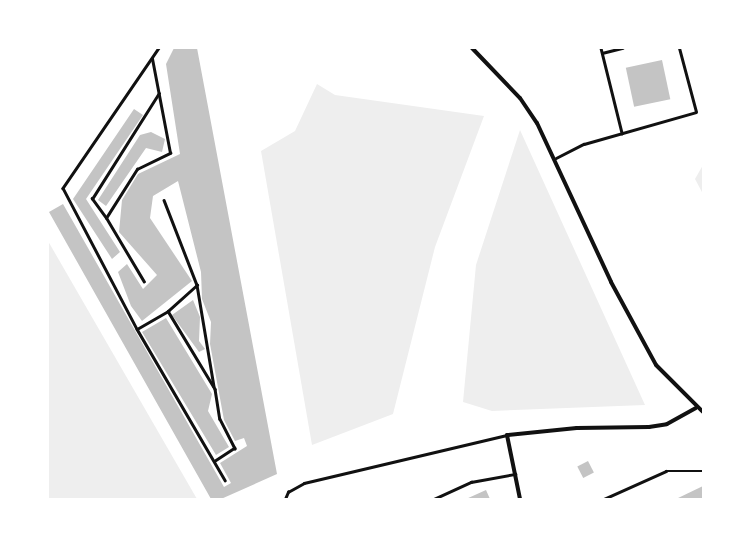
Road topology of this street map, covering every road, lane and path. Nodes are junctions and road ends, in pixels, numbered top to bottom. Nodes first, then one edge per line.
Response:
1 (159, 48) edge
2 (472, 48) edge
3 (601, 48) edge
4 (622, 48) edge
5 (679, 48) edge
6 (602, 53) junction
7 (152, 58) junction
8 (159, 93) junction
9 (622, 133) junction
10 (556, 158) junction
11 (164, 200) dead end
12 (106, 218) junction
13 (144, 282) dead end
14 (197, 285) junction
15 (168, 312) junction
16 (137, 329) junction
17 (214, 389) junction
18 (696, 408) junction
19 (703, 412) edge
20 (507, 435) junction
21 (214, 461) junction
22 (703, 471) edge
23 (515, 474) junction
24 (225, 480) dead end
25 (285, 499) edge
26 (434, 499) edge
27 (520, 499) edge
28 (604, 499) edge

1 - 7 lane
2 - 10 street
3 - 6 lane
4 - 6 lane
5 - 9 lane
6 - 9 lane
7 - 8 lane
7 - 16 lane
8 - 12 lane
8 - 12 lane
9 - 10 lane
10 - 18 street
11 - 14 lane
12 - 13 lane
14 - 15 lane
14 - 17 lane
15 - 16 lane
15 - 17 lane
16 - 21 lane
17 - 21 lane
18 - 19 street
18 - 20 street
20 - 23 street
20 - 25 lane
21 - 24 lane
22 - 28 lane
23 - 26 lane
23 - 27 street

